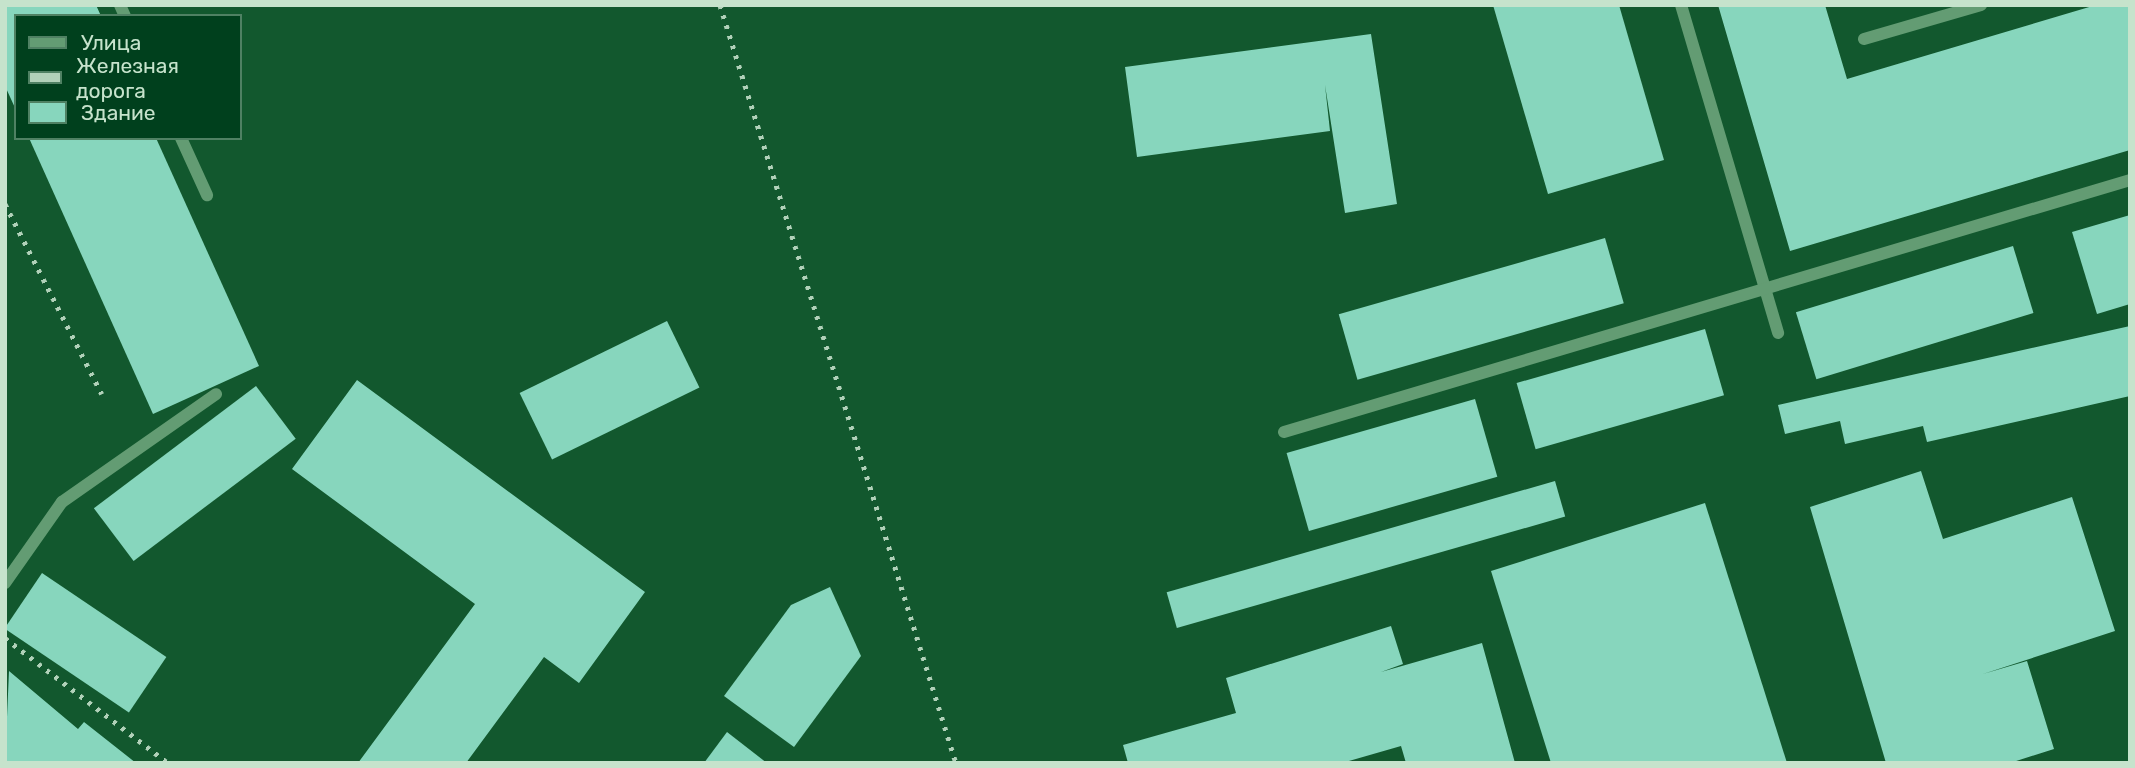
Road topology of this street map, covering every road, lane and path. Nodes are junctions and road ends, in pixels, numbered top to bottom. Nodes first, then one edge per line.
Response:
1 (1681, 5) edge
2 (1981, 5) edge
3 (1864, 38) dead end
4 (182, 140) edge
5 (2130, 180) edge
6 (207, 195) dead end
7 (1763, 285) junction
8 (1778, 333) dead end
9 (216, 394) dead end
10 (1284, 432) dead end
11 (5, 583) edge

1 - 7 lane
2 - 3 lane
4 - 6 lane
5 - 7 lane
7 - 8 lane
7 - 10 lane
9 - 11 lane

